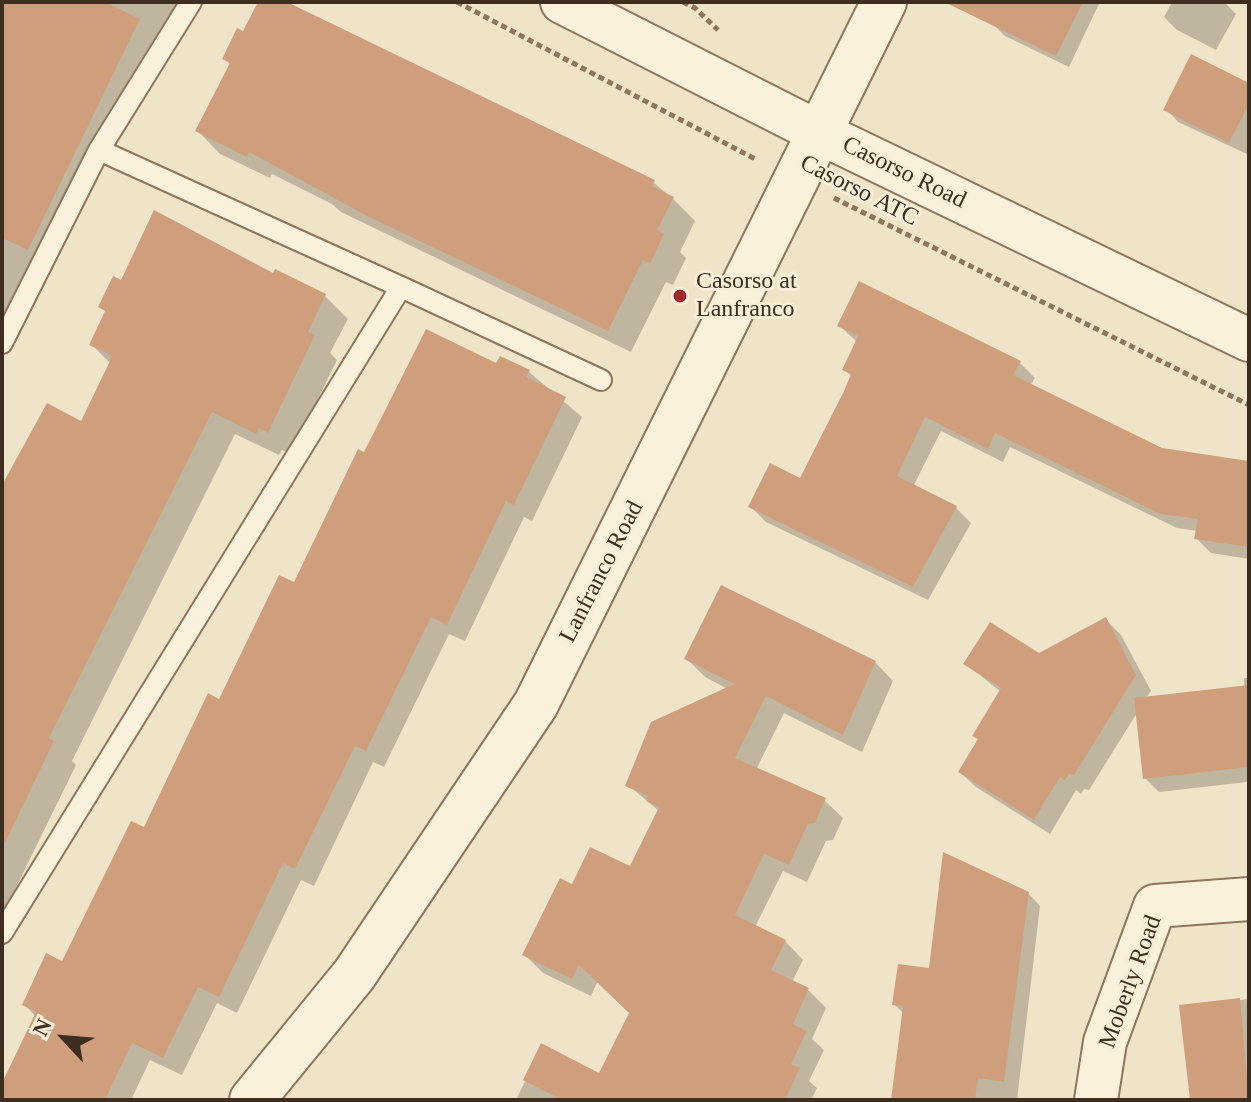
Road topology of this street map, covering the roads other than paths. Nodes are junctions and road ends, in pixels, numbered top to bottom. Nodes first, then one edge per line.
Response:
1 (191, 2) edge
2 (562, 2) edge
3 (884, 2) edge
4 (820, 133) junction
5 (99, 150) junction
6 (401, 287) junction
7 (1249, 340) edge
8 (2, 343) edge
9 (601, 380) dead end
10 (1249, 899) edge
11 (2, 933) edge
12 (252, 1100) edge
13 (1096, 1100) edge

1 - 5 lane
2 - 4 street, Casorso Road
3 - 4 street, Lanfranco Road
4 - 7 street, Casorso Road
4 - 12 street, Lanfranco Road
5 - 6 lane
5 - 8 lane
6 - 9 lane
6 - 11 lane
10 - 13 street, Moberly Road

